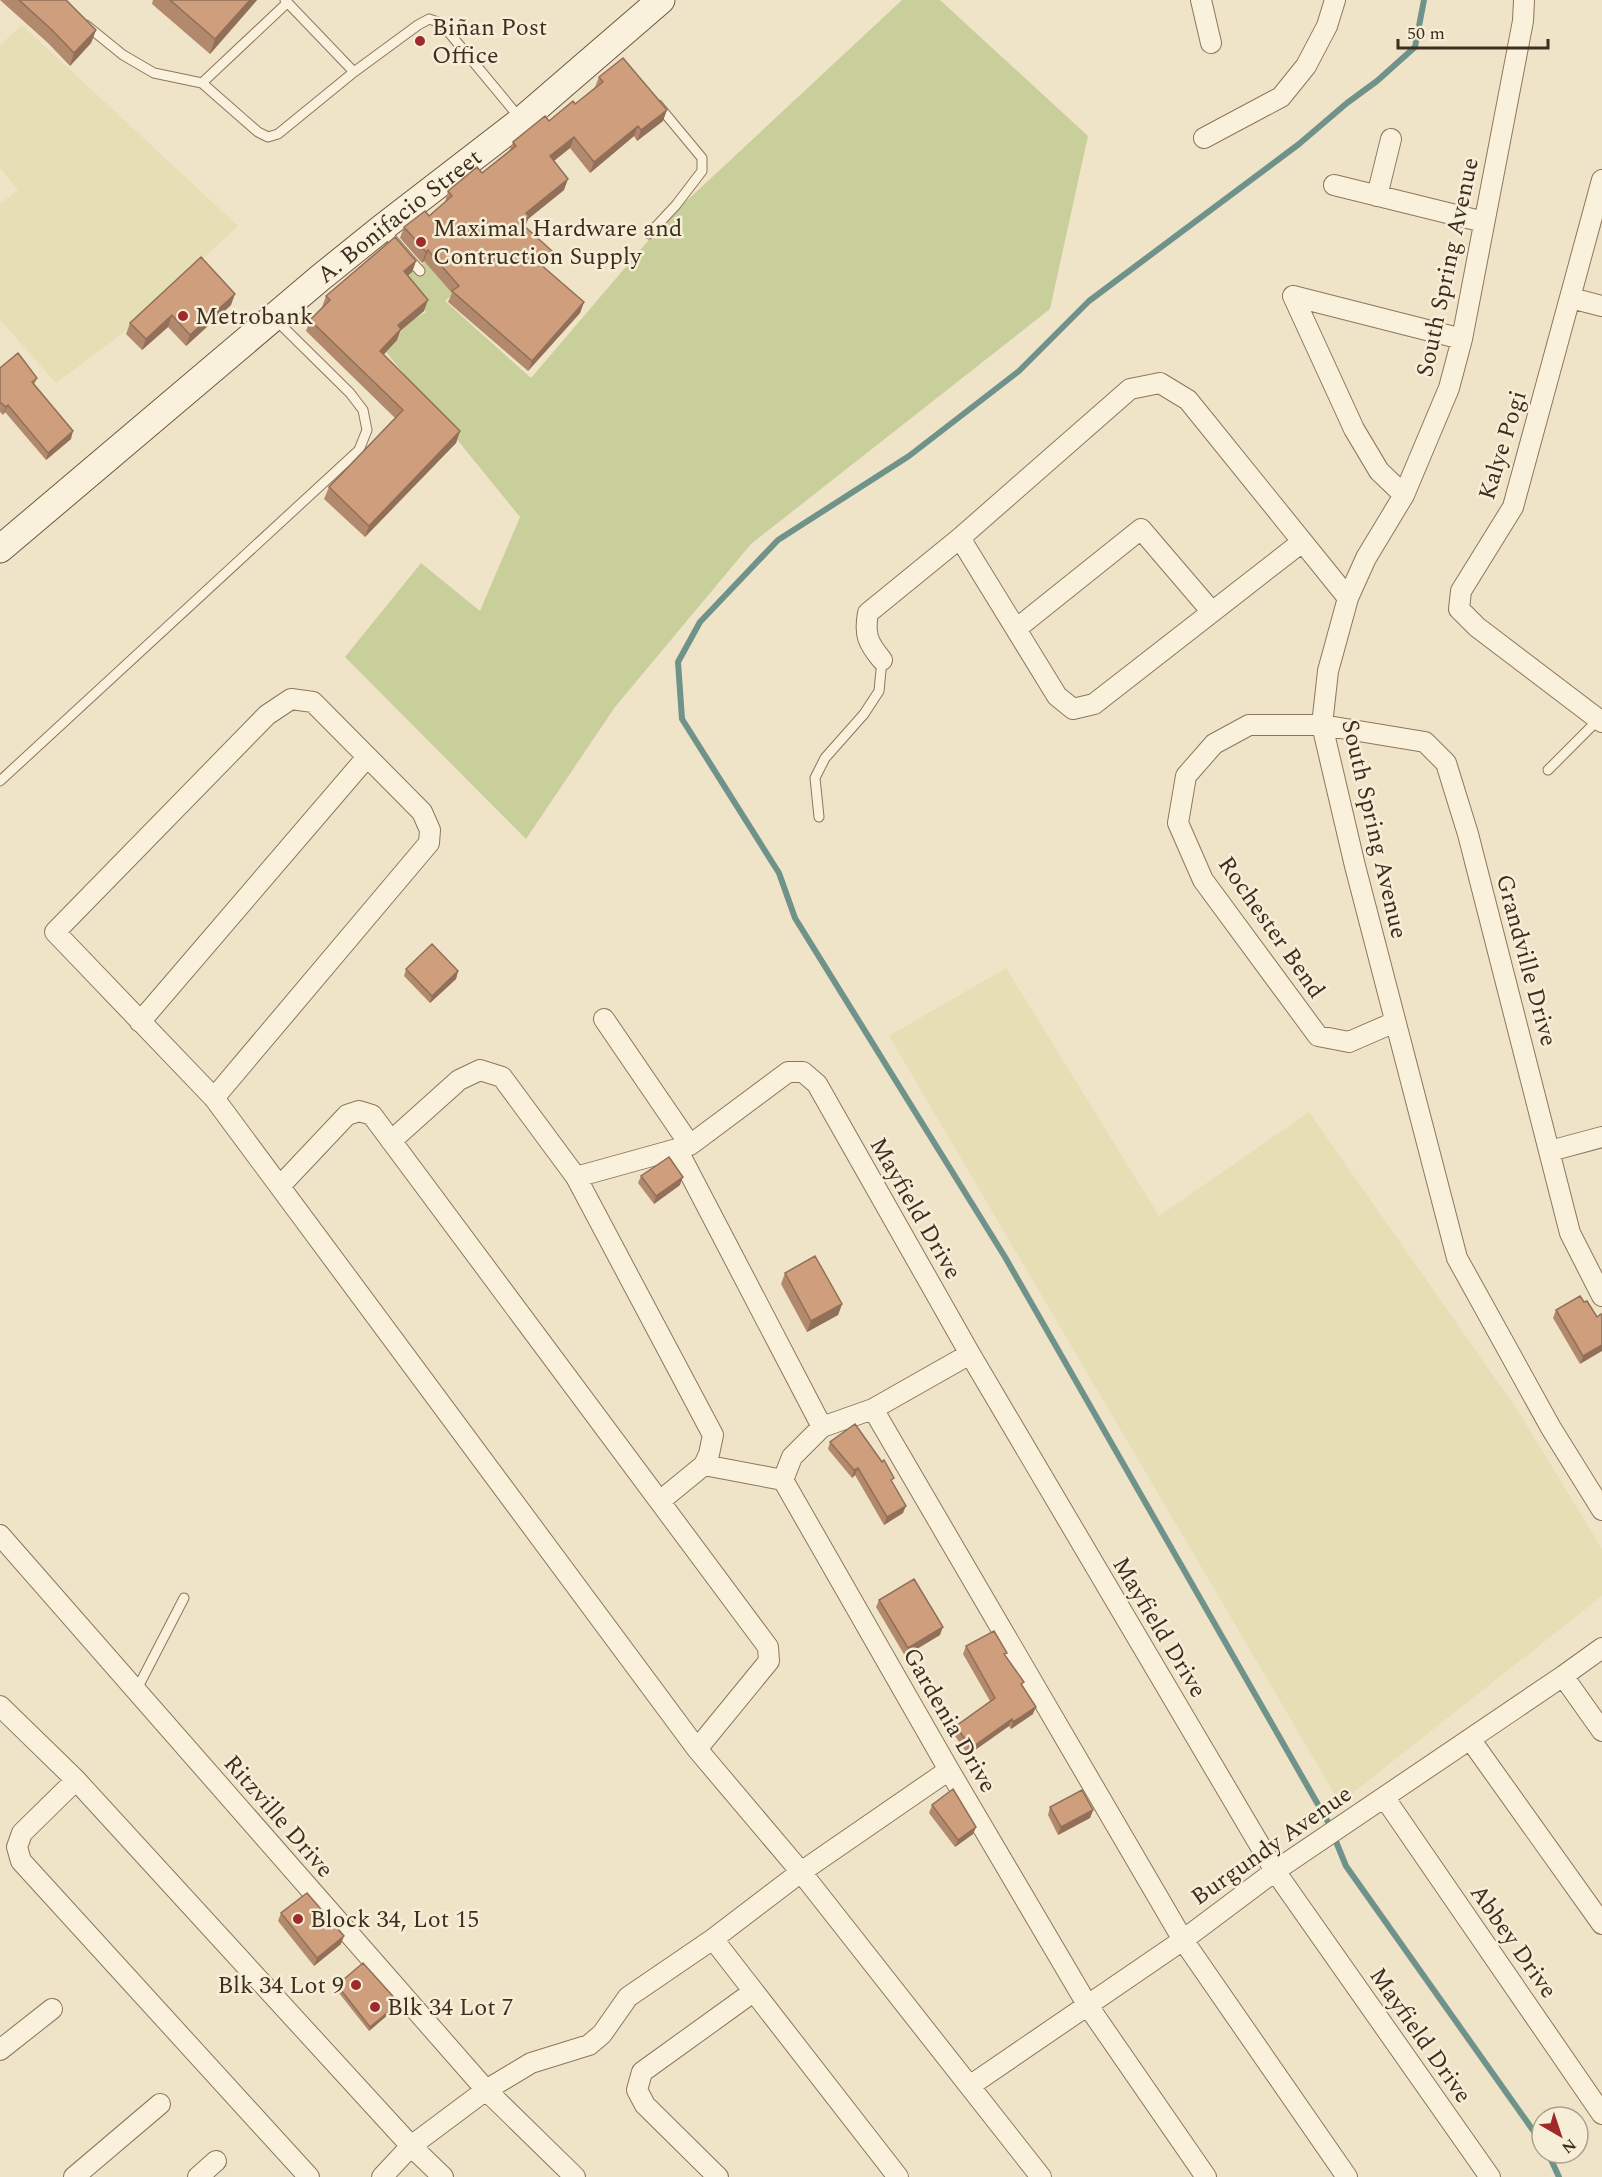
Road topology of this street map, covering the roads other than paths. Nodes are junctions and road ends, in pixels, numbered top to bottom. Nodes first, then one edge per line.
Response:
1 (662, 0) edge
2 (1201, 0) edge
3 (1335, 0) edge
4 (1524, 0) edge
5 (286, 1) edge
6 (82, 21) edge
7 (1211, 43) dead end
8 (354, 72) junction
9 (202, 83) junction
10 (651, 97) edge
11 (522, 120) junction
12 (1204, 138) dead end
13 (1391, 139) dead end
14 (1602, 180) edge
15 (1334, 185) dead end
16 (1377, 196) junction
17 (1484, 222) junction
18 (382, 228) junction
19 (649, 234) dead end
20 (420, 271) dead end
21 (1571, 298) junction
22 (1602, 306) edge
23 (273, 317) junction
24 (1462, 339) junction
25 (1404, 495) junction
26 (960, 538) junction
27 (5, 540) edge
28 (1302, 542) junction
29 (1348, 598) junction
30 (1212, 612) junction
31 (1016, 629) junction
32 (882, 660) joint
33 (1600, 720) edge
34 (1322, 725) junction
35 (367, 757) junction
36 (1548, 770) dead end
37 (0, 781) edge
38 (819, 816) dead end
39 (604, 1019) dead end
40 (140, 1022) junction
41 (1395, 1022) junction
42 (214, 1098) junction
43 (1602, 1137) edge
44 (392, 1141) junction
45 (683, 1147) junction
46 (1550, 1151) junction
47 (576, 1177) junction
48 (280, 1185) junction
49 (1602, 1296) edge
50 (970, 1354) junction
51 (873, 1409) junction
52 (822, 1427) junction
53 (704, 1465) junction
54 (783, 1480) junction
55 (660, 1501) junction
56 (1602, 1509) edge
57 (0, 1535) edge
58 (184, 1598) dead end
59 (1602, 1648) edge
60 (1563, 1676) junction
61 (135, 1691) junction
62 (0, 1706) edge
63 (1602, 1731) edge
64 (1470, 1739) junction
65 (697, 1749) junction
66 (949, 1770) junction
67 (76, 1780) junction
68 (1384, 1797) junction
69 (1275, 1871) junction
70 (801, 1872) junction
71 (1602, 1924) edge
72 (713, 1939) junction
73 (1183, 1940) junction
74 (753, 1992) junction
75 (1088, 2006) junction
76 (52, 2009) dead end
77 (0, 2050) edge
78 (971, 2085) junction
79 (486, 2090) junction
80 (160, 2104) dead end
81 (1602, 2114) edge
82 (411, 2146) junction
83 (216, 2161) dead end
84 (75, 2177) edge
85 (198, 2177) edge
86 (309, 2177) edge
87 (382, 2177) edge
88 (443, 2177) edge
89 (575, 2177) edge
90 (718, 2177) edge
91 (898, 2177) edge
92 (1041, 2177) edge
93 (1206, 2177) edge
94 (1347, 2177) edge
95 (1490, 2177) edge

1 - 11 main road, A. Bonifacio Street
2 - 7 street
3 - 12 street
4 - 17 street, South Spring Avenue
5 - 8 lane
5 - 9 lane
6 - 9 lane
8 - 9 lane
8 - 11 lane
10 - 19 lane
11 - 18 main road, A. Bonifacio Street
13 - 16 street
14 - 21 street, Kalye Pogi
15 - 16 street
16 - 17 street
17 - 24 street, South Spring Avenue
18 - 20 lane
18 - 23 main road, A. Bonifacio Street
21 - 22 street
21 - 33 street, Kalye Pogi
23 - 27 main road, A. Bonifacio Street
23 - 37 lane
24 - 25 street, South Spring Avenue
24 - 25 street
25 - 29 street, South Spring Avenue
26 - 28 street
26 - 31 street
26 - 32 street
28 - 29 street
28 - 30 street
29 - 34 street, South Spring Avenue
30 - 31 street
30 - 31 street
32 - 38 lane
33 - 36 lane
34 - 41 street, South Spring Avenue
34 - 41 street, Rochester Bend
34 - 46 street, Grandville Drive
35 - 40 street
35 - 40 street
35 - 42 street
39 - 45 street
40 - 42 street
41 - 56 street, South Spring Avenue
42 - 48 street
43 - 46 street
44 - 47 street
44 - 48 street
44 - 55 street
45 - 47 street
45 - 50 street, Mayfield Drive
45 - 52 street
46 - 49 street, Grandville Drive
47 - 53 street
48 - 65 street
50 - 51 street
50 - 69 street, Mayfield Drive
51 - 52 street
51 - 73 street
52 - 54 street
53 - 54 street
53 - 55 street
54 - 66 street, Gardenia Drive
55 - 65 street
57 - 61 street, Ritzville Drive
58 - 61 lane
59 - 60 street, Burgundy Avenue
60 - 63 street
60 - 64 street, Burgundy Avenue
61 - 79 street, Ritzville Drive
62 - 67 street
64 - 68 street, Burgundy Avenue
64 - 71 street
65 - 70 street
66 - 70 street
66 - 75 street, Gardenia Drive
67 - 82 street
67 - 86 street
68 - 69 street, Burgundy Avenue
68 - 81 street, Abbey Drive
69 - 73 street, Burgundy Avenue
69 - 95 street, Mayfield Drive
70 - 72 street
70 - 78 street
72 - 74 street
72 - 79 street
73 - 75 street, Burgundy Avenue
73 - 94 street
74 - 90 street
74 - 91 street
75 - 78 street, Burgundy Avenue
75 - 93 street, Gardenia Drive
76 - 77 street
78 - 92 street
79 - 82 street
79 - 89 street, Ritzville Drive
80 - 84 street
82 - 87 street
82 - 88 street
83 - 85 street

